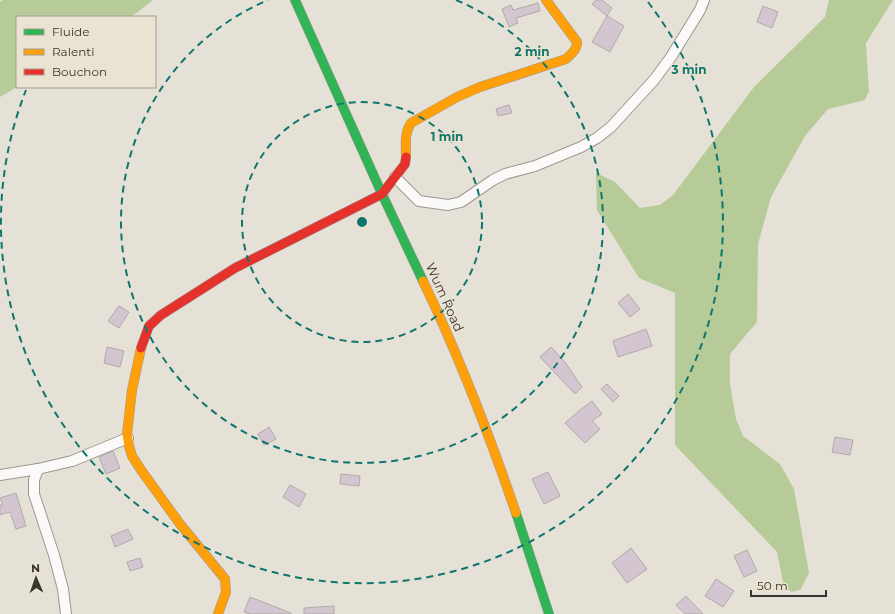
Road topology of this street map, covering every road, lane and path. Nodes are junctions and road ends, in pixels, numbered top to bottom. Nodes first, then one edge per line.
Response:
1 (295, 0) edge
2 (546, 0) edge
3 (704, 0) edge
4 (395, 177) junction
5 (382, 194) junction
6 (128, 438) junction
7 (38, 469) junction
8 (0, 475) edge
9 (66, 614) edge
10 (218, 614) edge
11 (549, 614) edge

1 - 5 main road, Wum Road
2 - 4 main road
3 - 4 street
4 - 5 main road
5 - 6 main road
5 - 11 main road, Wum Road
6 - 7 street
6 - 10 main road
7 - 8 street
7 - 9 street

